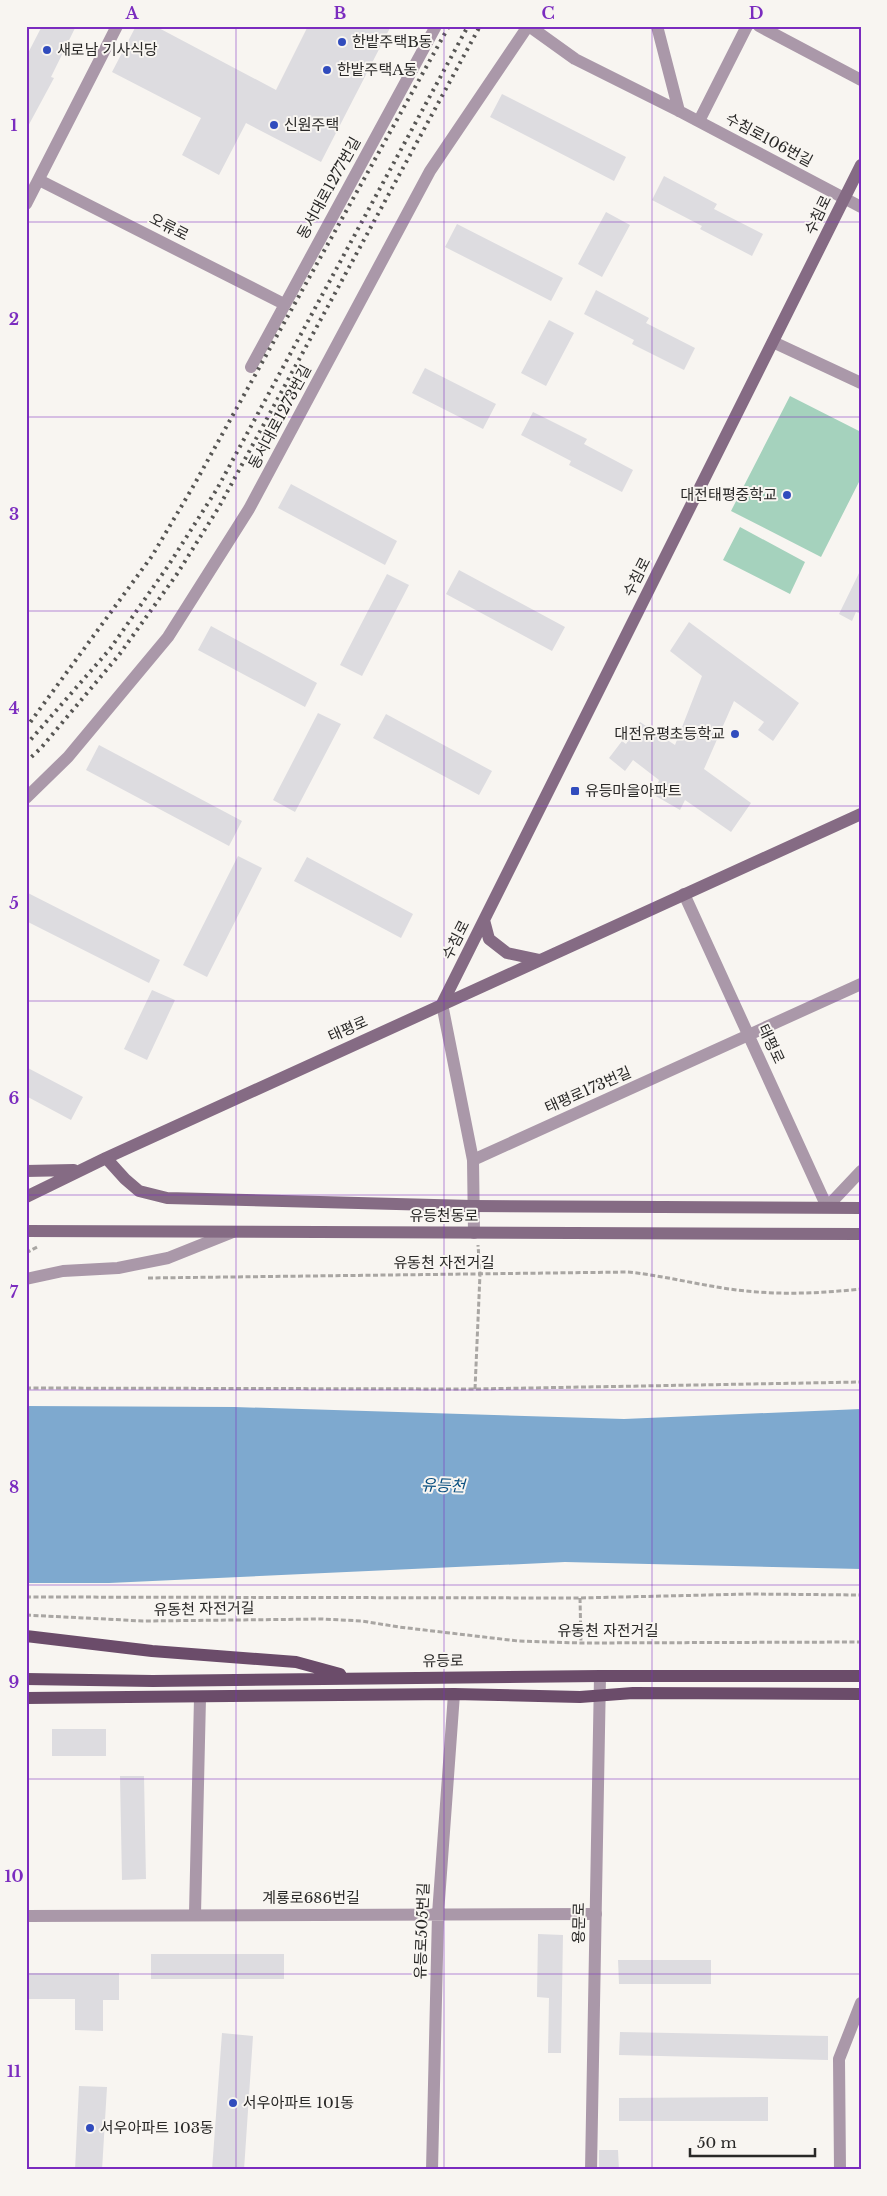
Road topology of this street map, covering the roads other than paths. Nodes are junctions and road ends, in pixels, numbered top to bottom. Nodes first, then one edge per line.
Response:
1 (117, 26) edge
2 (436, 26) edge
3 (529, 26) edge
4 (656, 26) edge
5 (747, 26) edge
6 (759, 26) edge
7 (861, 80) edge
8 (679, 111) junction
9 (700, 121) junction
10 (861, 164) edge
11 (39, 180) junction
12 (844, 198) junction
13 (26, 204) edge
14 (861, 207) edge
15 (284, 304) junction
16 (772, 342) junction
17 (251, 367) dead end
18 (861, 383) edge
19 (26, 798) edge
20 (861, 814) edge
21 (684, 894) junction
22 (484, 920) junction
23 (540, 960) junction
24 (861, 984) edge
25 (442, 1004) junction
26 (749, 1036) junction
27 (106, 1158) junction
28 (473, 1160) junction
29 (79, 1170) junction
30 (26, 1171) edge
31 (861, 1171) edge
32 (26, 1197) edge
33 (472, 1206) junction
34 (827, 1207) junction
35 (861, 1208) edge
36 (26, 1231) edge
37 (233, 1232) junction
38 (474, 1233) junction
39 (861, 1234) edge
40 (26, 1279) edge
41 (26, 1636) edge
42 (600, 1676) junction
43 (861, 1676) edge
44 (26, 1678) edge
45 (355, 1678) junction
46 (454, 1694) junction
47 (861, 1694) edge
48 (599, 1696) junction
49 (26, 1698) edge
50 (200, 1698) junction
51 (195, 1914) junction
52 (438, 1914) junction
53 (596, 1914) junction
54 (26, 1916) edge
55 (861, 2003) edge
56 (432, 2170) edge
57 (591, 2170) edge
58 (840, 2170) edge

1 - 11 street
2 - 15 street, 동서대로1277번길
3 - 8 street, 수침로106번길
3 - 19 street, 동서대로1273번길
4 - 8 street
5 - 9 street
6 - 7 street
8 - 9 street, 수침로106번길
9 - 12 street, 수침로106번길
10 - 12 main road, 수침로
11 - 13 street
11 - 15 street, 오류로
12 - 14 street, 수침로106번길
12 - 16 main road, 수침로
15 - 17 street, 동서대로1277번길
16 - 18 street
16 - 22 main road, 수침로
20 - 21 main road, 태평로
21 - 23 main road, 태평로
21 - 26 street, 태평로
22 - 23 main road
22 - 25 main road, 수침로
23 - 25 main road, 태평로
24 - 26 street, 태평로173번길
25 - 27 main road, 태평로
25 - 28 street
26 - 28 street, 태평로173번길
26 - 34 street, 태평로
27 - 29 main road, 태평로
27 - 33 main road, 유등천동로
28 - 33 street
29 - 30 main road
29 - 32 main road, 태평로
31 - 34 street
33 - 34 main road, 유등천동로
33 - 38 street
34 - 35 main road, 유등천동로
36 - 37 main road, 유등천동로
37 - 38 main road, 유등천동로
37 - 40 street
38 - 39 main road, 유등천동로
41 - 45 main road
42 - 43 main road, 유등로
42 - 45 main road, 유등로
42 - 48 street, 용문로
44 - 45 main road, 유등로
46 - 48 main road
46 - 50 main road
46 - 52 street, 유등로505번길
47 - 48 main road
48 - 53 street, 용문로
49 - 50 main road
50 - 51 street
51 - 52 street, 계룡로686번길
51 - 54 street, 계룡로686번길
52 - 53 street, 계룡로686번길
52 - 56 street, 유등로505번길
53 - 57 street, 용문로
55 - 58 street

